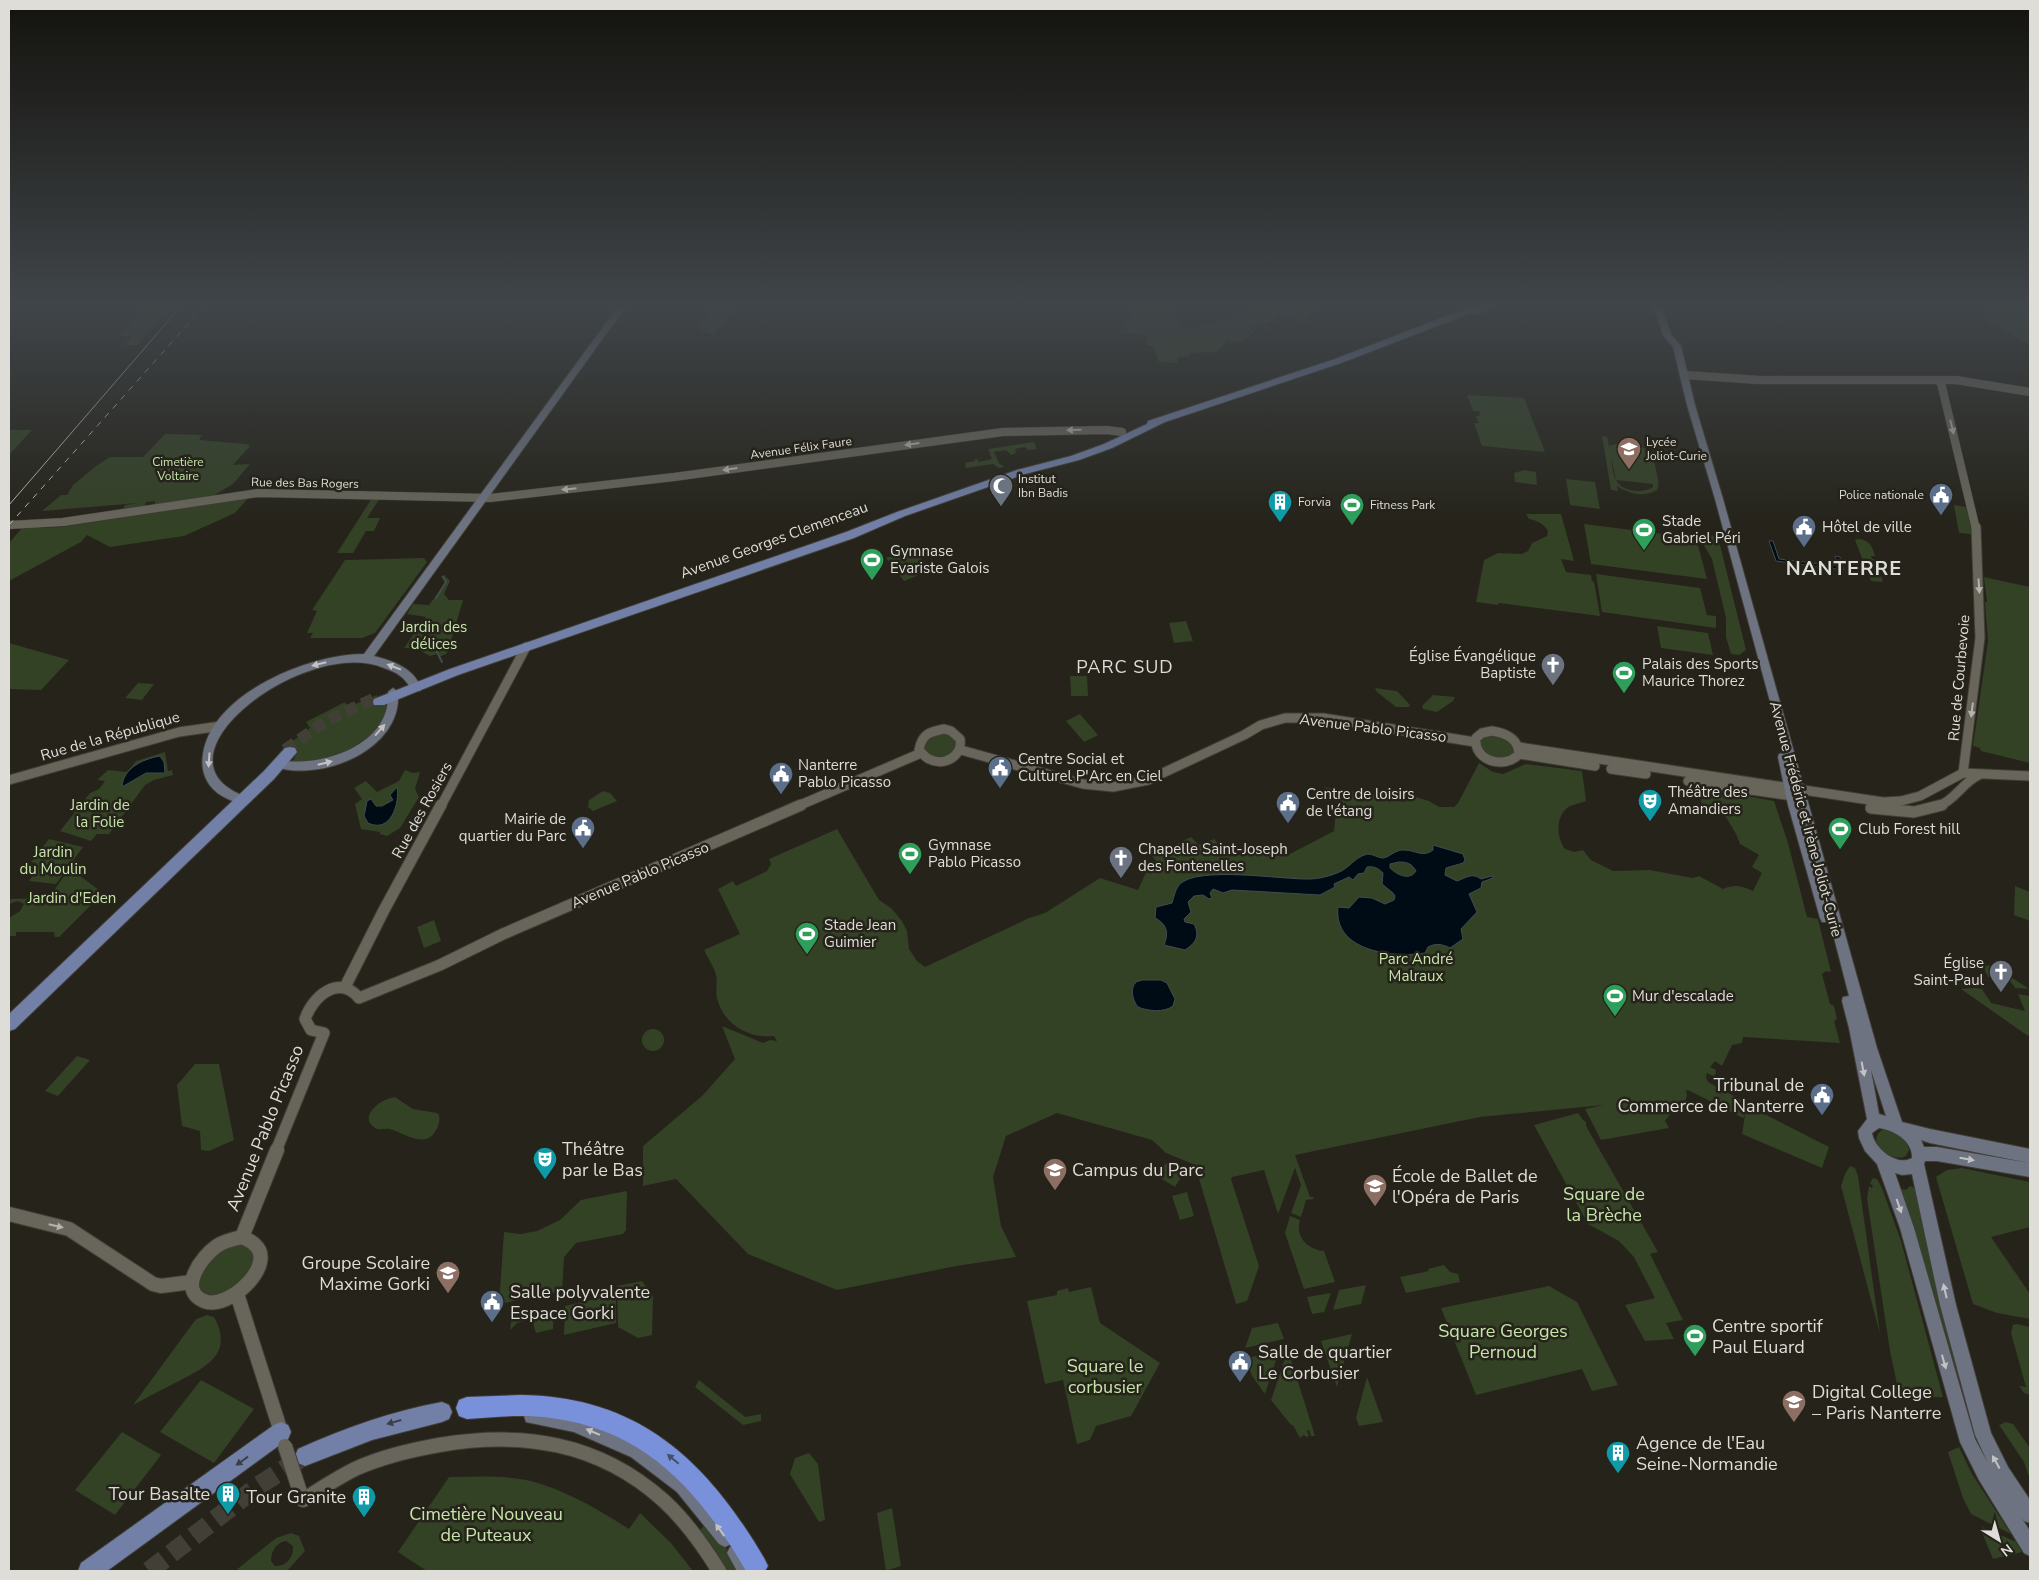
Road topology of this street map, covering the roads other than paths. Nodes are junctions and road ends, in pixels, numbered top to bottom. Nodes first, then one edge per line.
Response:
1 (570, 379) edge
2 (1284, 379) edge
3 (1678, 379) edge
4 (1686, 379) edge
5 (1740, 379) edge
6 (1938, 381) junction
7 (2030, 392) edge
8 (1161, 421) junction
9 (1151, 427) joint
10 (1129, 436) junction
11 (1052, 464) junction
12 (1021, 472) junction
13 (483, 498) junction
14 (9, 525) edge
15 (522, 648) junction
16 (367, 658) junction
17 (416, 685) junction
18 (393, 694) junction
19 (378, 700) tunnel mouth
20 (221, 726) junction
21 (1475, 742) junction
22 (961, 750) junction
23 (1519, 751) junction
24 (921, 753) junction
25 (279, 764) junction
26 (1963, 773) junction
27 (1981, 774) junction
28 (2030, 776) edge
29 (9, 780) edge
30 (1941, 785) junction
31 (1796, 793) junction
32 (1958, 793) junction
33 (238, 799) junction
34 (1948, 801) junction
35 (345, 988) junction
36 (9, 1012) edge
37 (9, 1024) edge
38 (1874, 1122) junction
39 (1899, 1126) junction
40 (2025, 1154) edge
41 (1918, 1158) junction
42 (1883, 1160) junction
43 (2027, 1170) edge
44 (9, 1214) edge
45 (242, 1237) junction
46 (192, 1282) junction
47 (237, 1294) junction
48 (1953, 1395) junction
49 (1973, 1403) junction
50 (466, 1410) dead end
51 (442, 1412) dead end
52 (283, 1439) junction
53 (305, 1456) tunnel mouth
54 (2030, 1515) edge
55 (2030, 1547) edge
56 (751, 1568) edge
57 (89, 1571) edge
58 (719, 1571) edge

1 - 13 main road
2 - 8 main road, Avenue Georges Clemenceau
3 - 31 main road, Avenue Frédéric et Irène Joliot-Curie
4 - 31 main road, Avenue Frédéric et Irène Joliot-Curie
5 - 6 street
6 - 7 street
6 -> 26 street, Rue de Courbevoie
8 - 9 main road, Avenue Georges Clemenceau
8 - 10 main road, Avenue Georges Clemenceau
9 - 10 main road, Avenue Georges Clemenceau
10 - 11 main road, Avenue Georges Clemenceau
10 - 11 main road, Avenue Georges Clemenceau
10 - 12 main road, Avenue Georges Clemenceau
10 -> 13 street, Avenue Félix Faure
11 - 12 main road, Avenue Georges Clemenceau
12 - 15 main road, Avenue Georges Clemenceau
13 - 14 street, Rue des Bas Rogers
13 - 16 main road
15 - 17 main road, Avenue Georges Clemenceau
15 - 35 street, Rue des Rosiers
17 -> 16 main road
16 -> 20 main road
17 - 18 main road, Avenue Georges Clemenceau
18 - 19 main road, Avenue Georges Clemenceau
25 -> 18 main road
20 - 29 street, Rue de la République
20 -> 33 main road
21 - 22 street, Avenue Pablo Picasso
21 - 23 street
21 - 23 street
22 - 24 street
22 - 24 street
23 - 31 street
24 - 35 street, Avenue Pablo Picasso
25 - 33 main road
25 - 33 main road
26 - 27 street
26 - 30 street
27 - 28 street
27 - 32 street
30 - 31 street
30 - 32 street
30 - 34 street
31 - 34 street
31 -> 38 main road, Avenue Frédéric et Irène Joliot-Curie
31 - 39 main road, Avenue Frédéric et Irène Joliot-Curie
32 - 34 street
33 - 36 main road
33 - 37 main road
35 - 45 street, Avenue Pablo Picasso
38 - 39 main road
38 - 42 main road
39 - 40 main road
39 - 41 main road
40 - 43 main road
41 - 42 main road
41 -> 43 main road
49 -> 41 main road
42 -> 48 main road
44 -> 46 street
45 - 46 street
45 - 47 street
46 - 47 street
47 - 52 street
48 - 49 main road
48 - 55 main road
54 -> 49 main road
56 -> 50 highway
51 -> 53 main road
52 -> 57 main road
52 - 58 street, bridge

